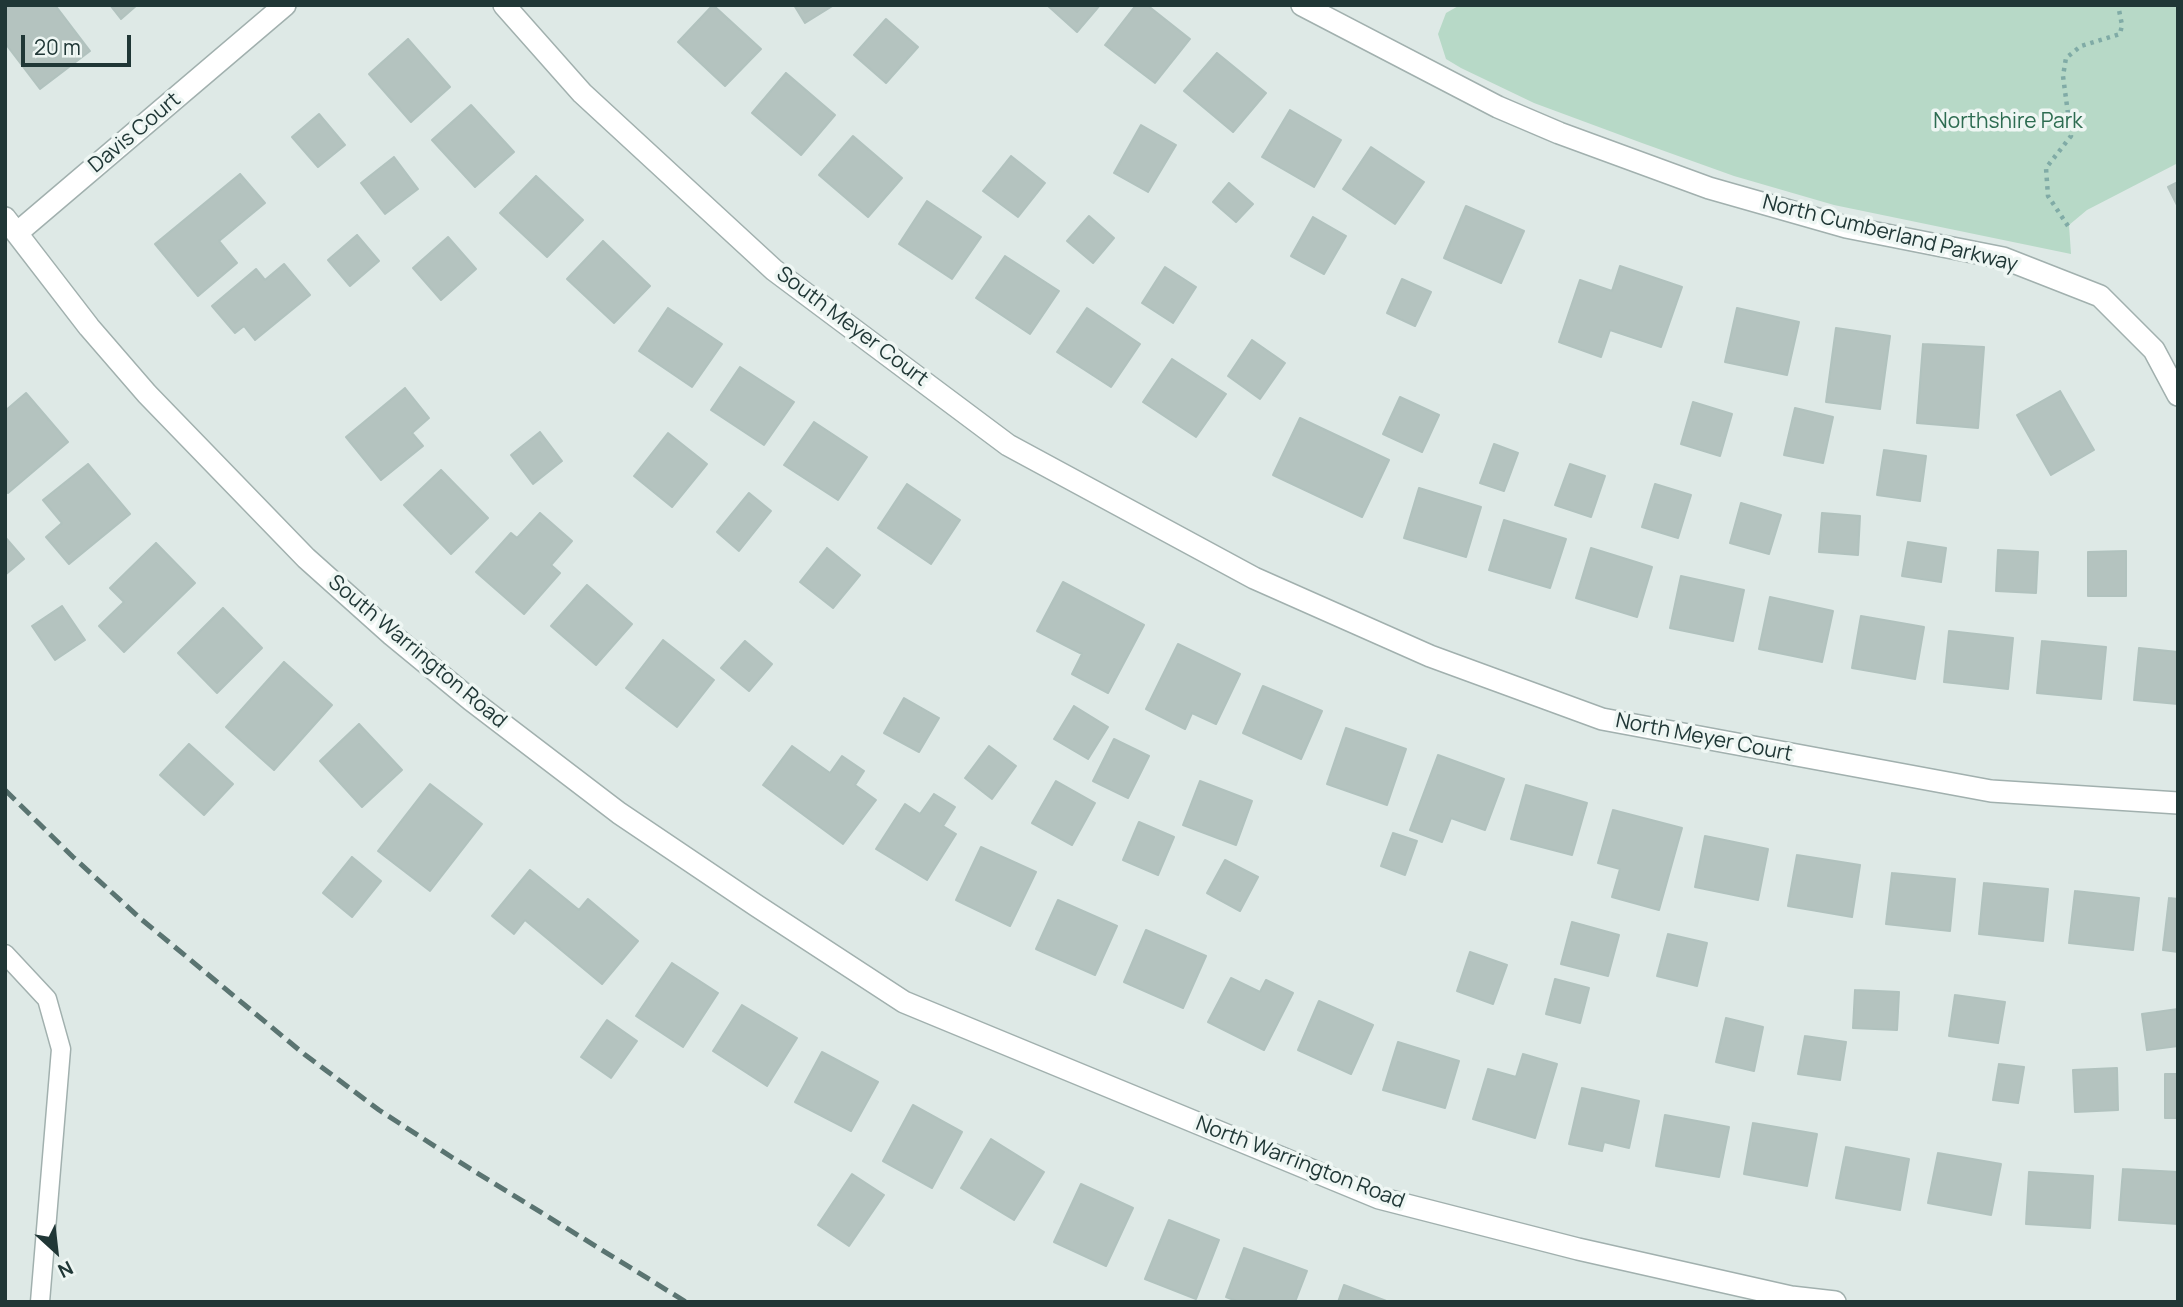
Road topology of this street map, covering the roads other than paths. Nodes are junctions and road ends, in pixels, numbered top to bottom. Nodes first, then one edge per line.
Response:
1 (285, 5) edge
2 (504, 5) edge
3 (1307, 6) edge
4 (11, 225) edge
5 (2178, 395) edge
6 (1254, 578) joint
7 (2178, 803) edge
8 (5, 954) edge
9 (904, 1002) joint
10 (40, 1302) edge
11 (1835, 1302) edge

1 - 4 street, Davis Court
2 - 6 street, South Meyer Court
3 - 5 street, North Cumberland Parkway
4 - 9 street, South Warrington Road
6 - 7 street, North Meyer Court
8 - 10 lane
9 - 11 street, North Warrington Road

